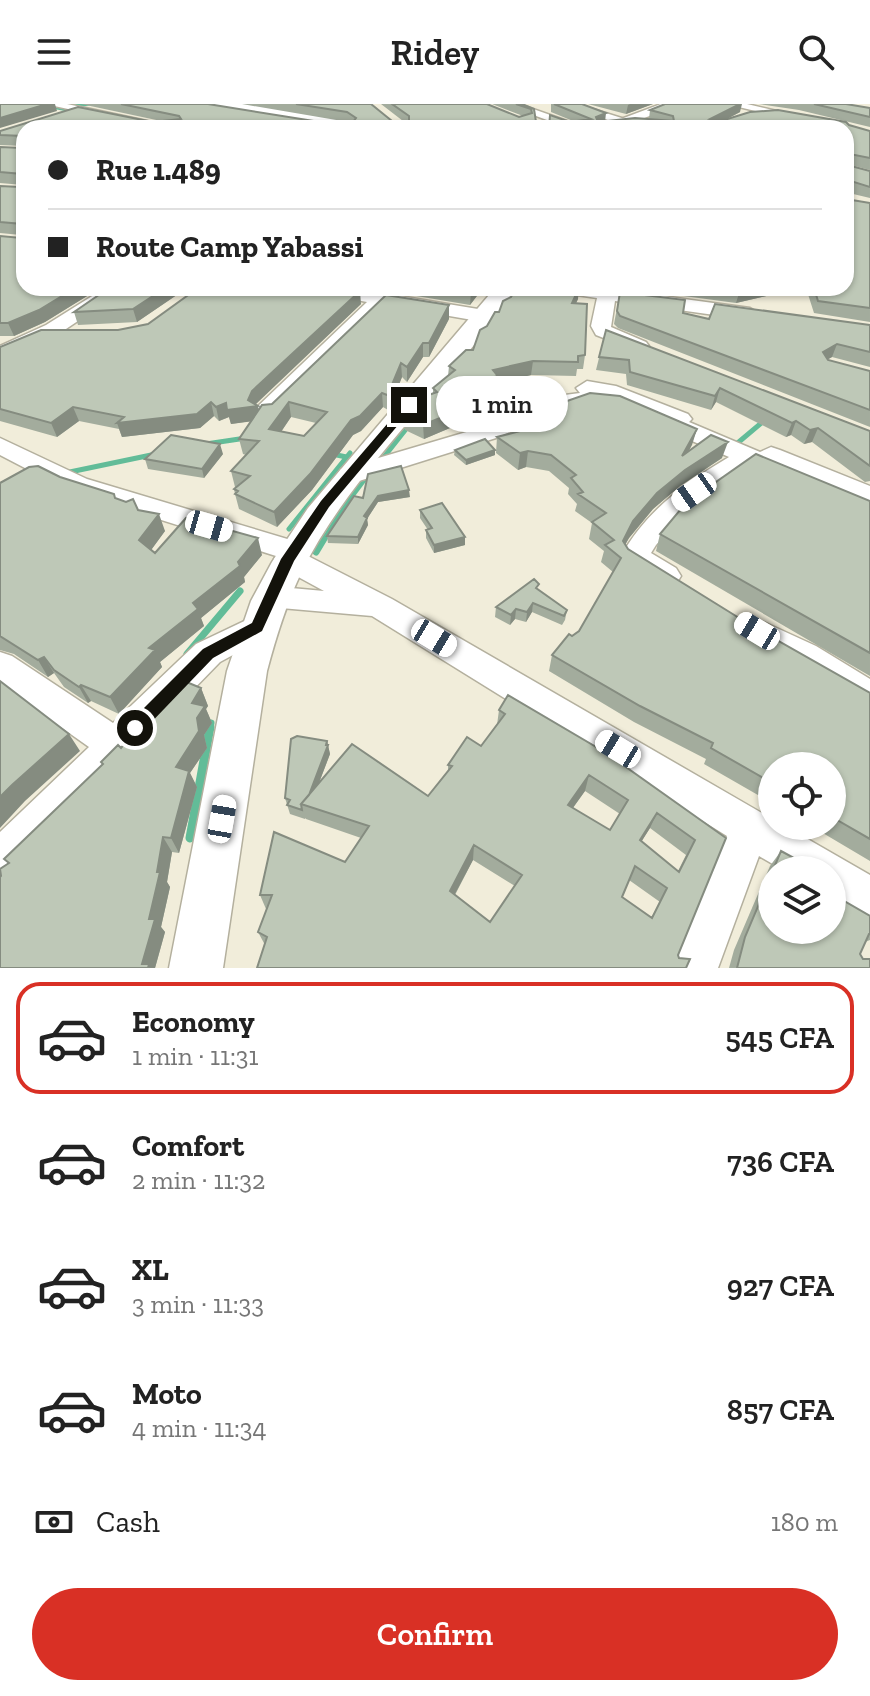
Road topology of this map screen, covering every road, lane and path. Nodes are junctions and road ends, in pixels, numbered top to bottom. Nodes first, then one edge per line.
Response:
1 (50, 104) edge
2 (96, 104) edge
3 (198, 104) edge
4 (221, 104) edge
5 (646, 104) edge
6 (731, 104) edge
7 (780, 104) edge
8 (574, 105) edge
9 (669, 106) edge
10 (81, 109) junction
11 (505, 109) edge
12 (760, 110) junction
13 (54, 118) edge
14 (738, 119) edge
15 (135, 120) edge
16 (304, 120) edge
17 (310, 120) edge
18 (538, 120) edge
19 (548, 120) edge
20 (625, 120) edge
21 (631, 120) edge
22 (806, 120) edge
23 (105, 296) edge
24 (364, 296) edge
25 (500, 296) edge
26 (607, 296) edge
27 (614, 296) edge
28 (381, 299) junction
29 (484, 316) junction
30 (772, 317) edge
31 (44, 334) junction
32 (90, 334) edge
33 (653, 352) edge
34 (0, 354) edge
35 (265, 412) edge
36 (0, 445) edge
37 (749, 456) junction
38 (362, 461) junction
39 (870, 496) edge
40 (870, 509) edge
41 (291, 555) junction
42 (694, 593) edge
43 (381, 607) junction
44 (263, 612) junction
45 (731, 616) edge
46 (1, 669) edge
47 (870, 697) edge
48 (117, 746) junction
49 (750, 828) junction
50 (797, 856) edge
51 (0, 860) edge
52 (846, 884) edge
53 (870, 899) edge
54 (196, 968) edge
55 (695, 968) edge

1 - 10 street
2 - 10 street
3 - 16 main road
4 - 17 main road
5 - 9 street
6 - 12 street
7 - 12 street
8 - 19 street
8 - 20 street
9 - 21 main road
10 - 13 street
10 - 15 street
11 - 18 street
12 - 14 street
12 - 22 street
23 - 31 street
24 - 28 street
25 - 29 main road
26 - 33 street
27 - 30 street
28 - 29 street
28 - 35 street
29 - 38 main road
31 - 32 street
31 - 34 street
36 - 41 street
37 - 38 street
37 - 40 street
37 - 42 street
38 - 39 street
38 - 41 main road
41 - 43 street
41 - 44 main road
43 - 44 street
43 - 49 street
44 - 48 street
44 - 54 main road
45 - 47 street
46 - 48 street
48 - 51 street
49 - 50 street
49 - 55 street
52 - 53 street

